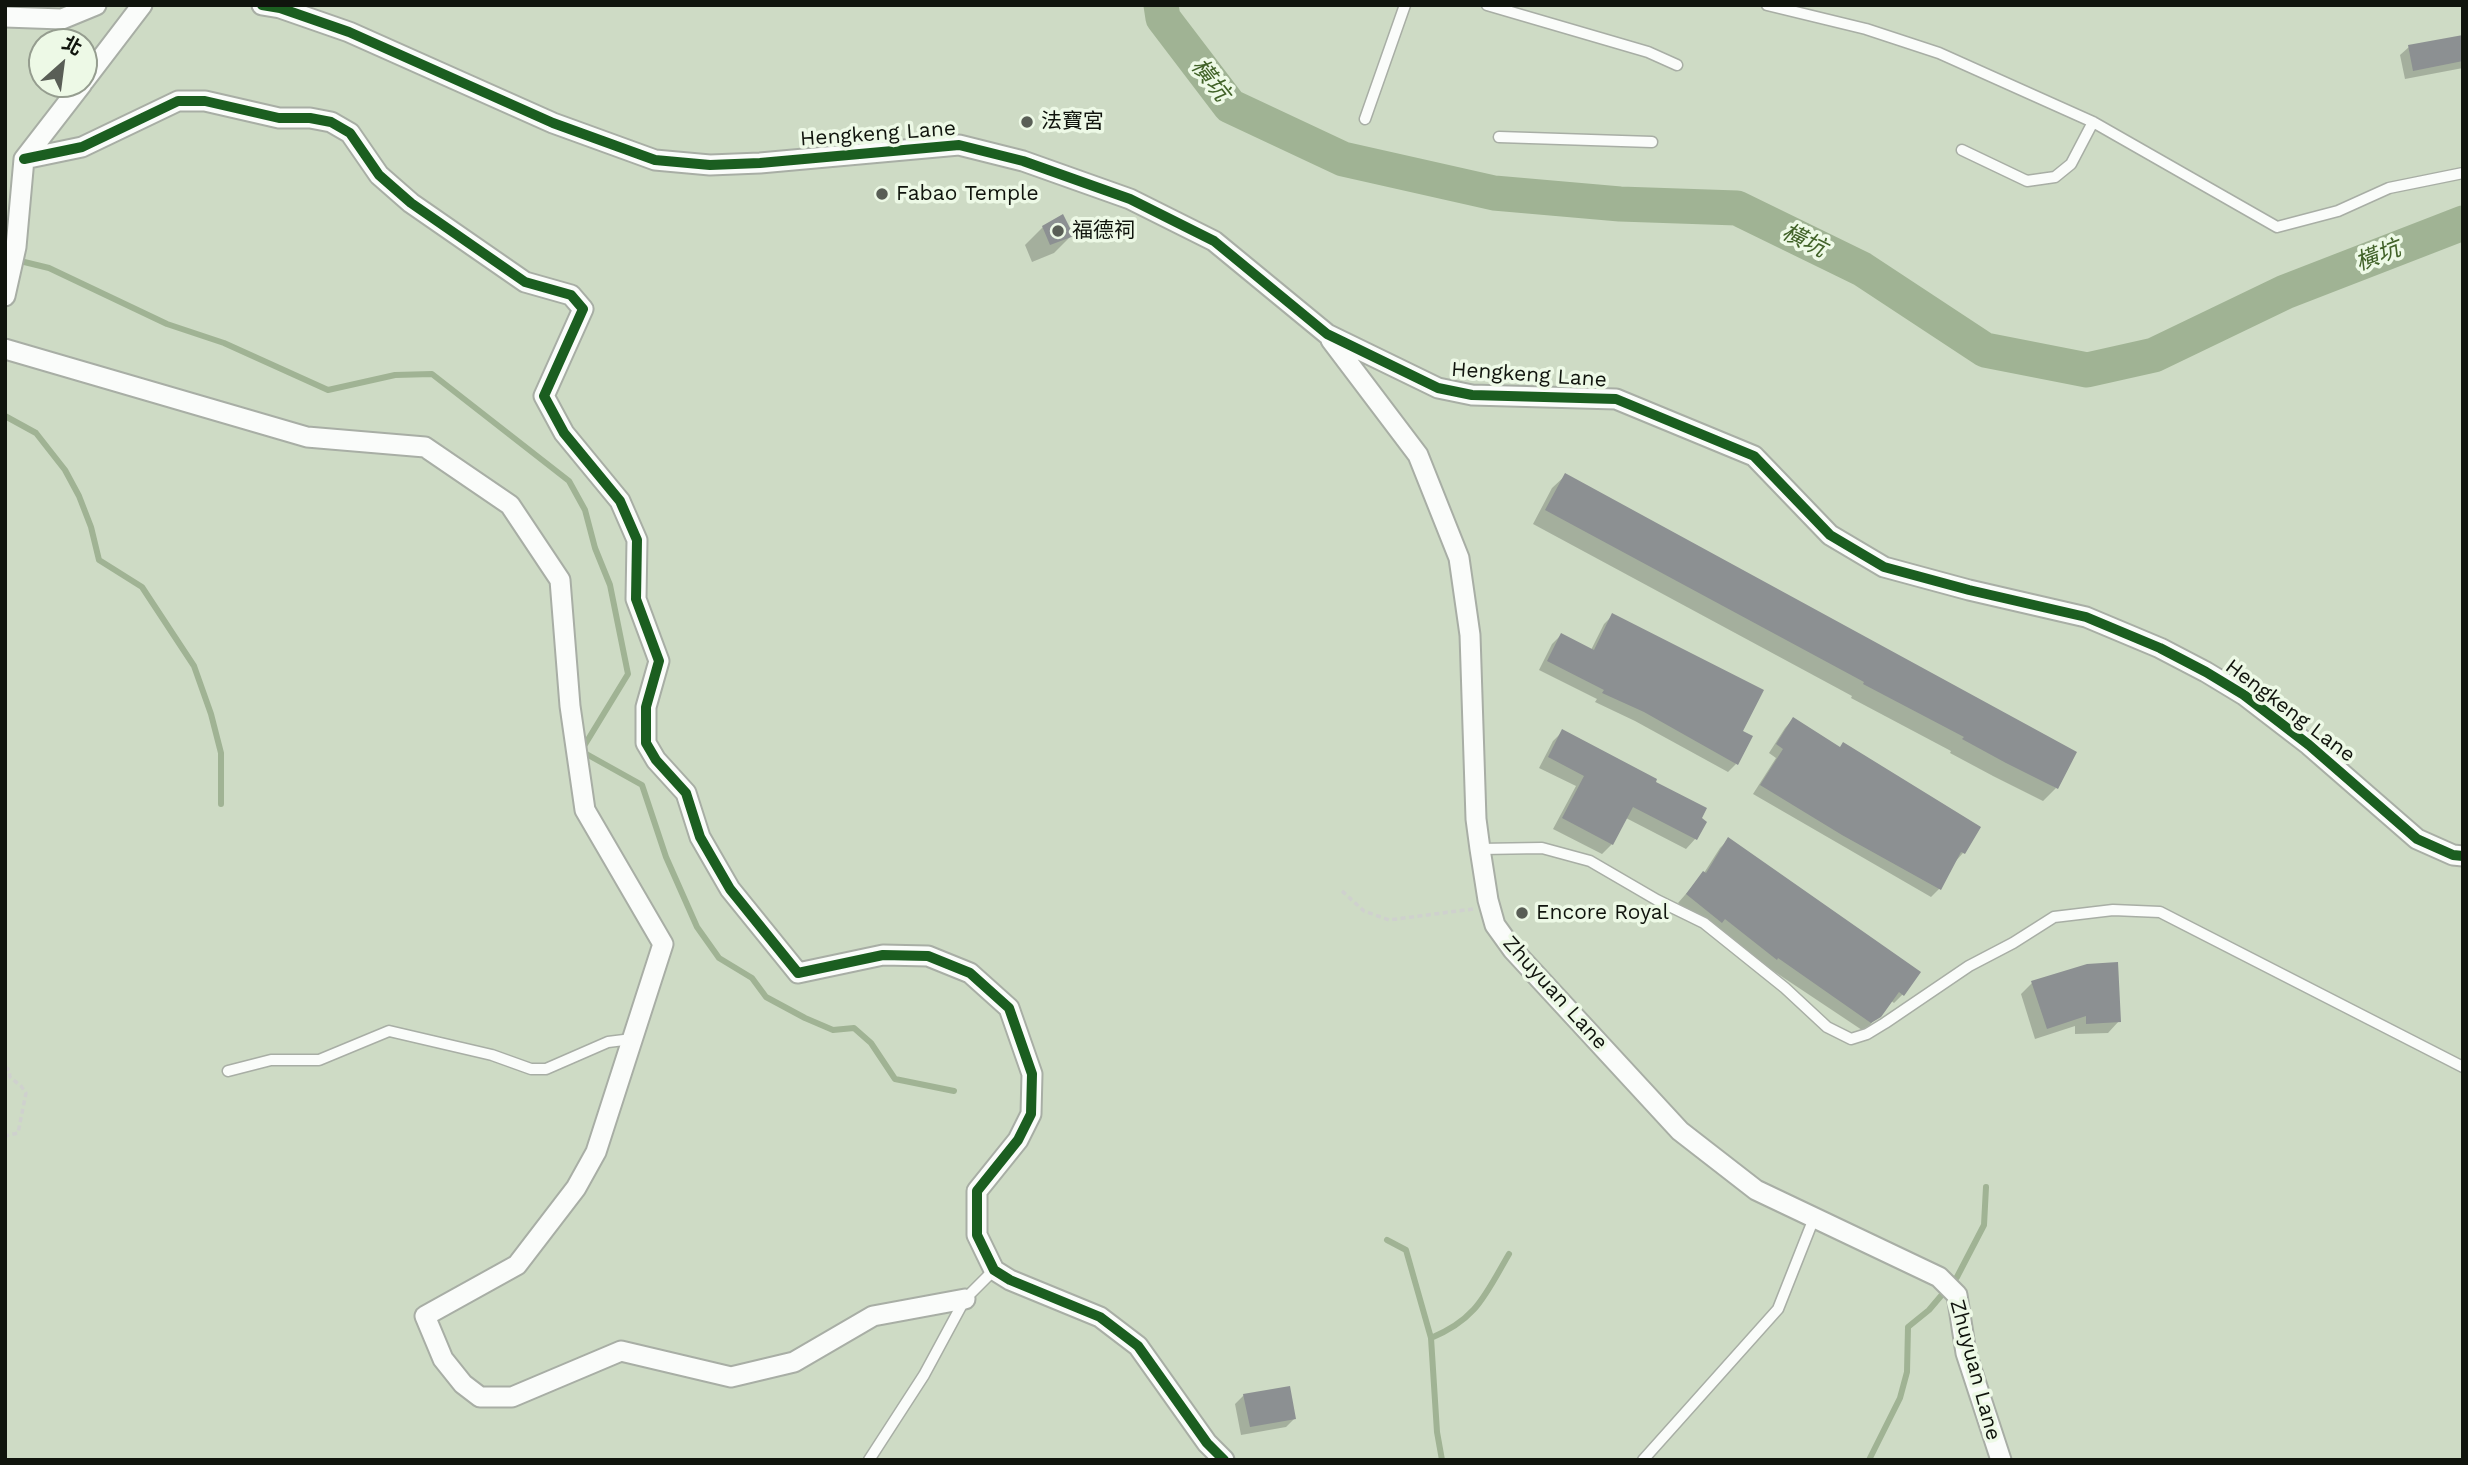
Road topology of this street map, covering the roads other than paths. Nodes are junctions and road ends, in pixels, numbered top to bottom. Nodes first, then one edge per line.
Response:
1 (96, 5) edge
2 (142, 5) edge
3 (262, 5) edge
4 (1405, 5) edge
5 (1487, 5) edge
6 (1767, 5) edge
7 (5, 17) edge
8 (98, 62) edge
9 (1677, 65) dead end
10 (71, 98) edge
11 (1366, 119) dead end
12 (2093, 122) junction
13 (1499, 137) dead end
14 (1652, 142) dead end
15 (1962, 150) dead end
16 (24, 159) junction
17 (2463, 173) edge
18 (5, 296) edge
19 (1326, 334) junction
20 (5, 349) edge
21 (1480, 849) junction
22 (2463, 856) edge
23 (633, 1039) junction
24 (2463, 1067) edge
25 (228, 1071) dead end
26 (1814, 1218) junction
27 (994, 1270) junction
28 (965, 1299) junction
29 (869, 1460) edge
30 (1224, 1460) edge
31 (1643, 1460) edge
32 (2001, 1460) edge

1 - 7 street
2 - 8 street
3 - 19 street, Hengkeng Lane
4 - 11 lane
5 - 9 lane
6 - 12 lane
10 - 16 street
12 - 15 lane
12 - 17 lane
13 - 14 lane
16 - 18 street
16 - 27 street
19 - 21 street, Zhuyuan Lane
19 - 22 street, Hengkeng Lane
20 - 23 street
21 - 24 lane
21 - 26 street, Zhuyuan Lane
23 - 25 lane
23 - 28 street
26 - 31 lane
26 - 32 street, Zhuyuan Lane
27 - 28 lane
27 - 30 street
28 - 29 lane

